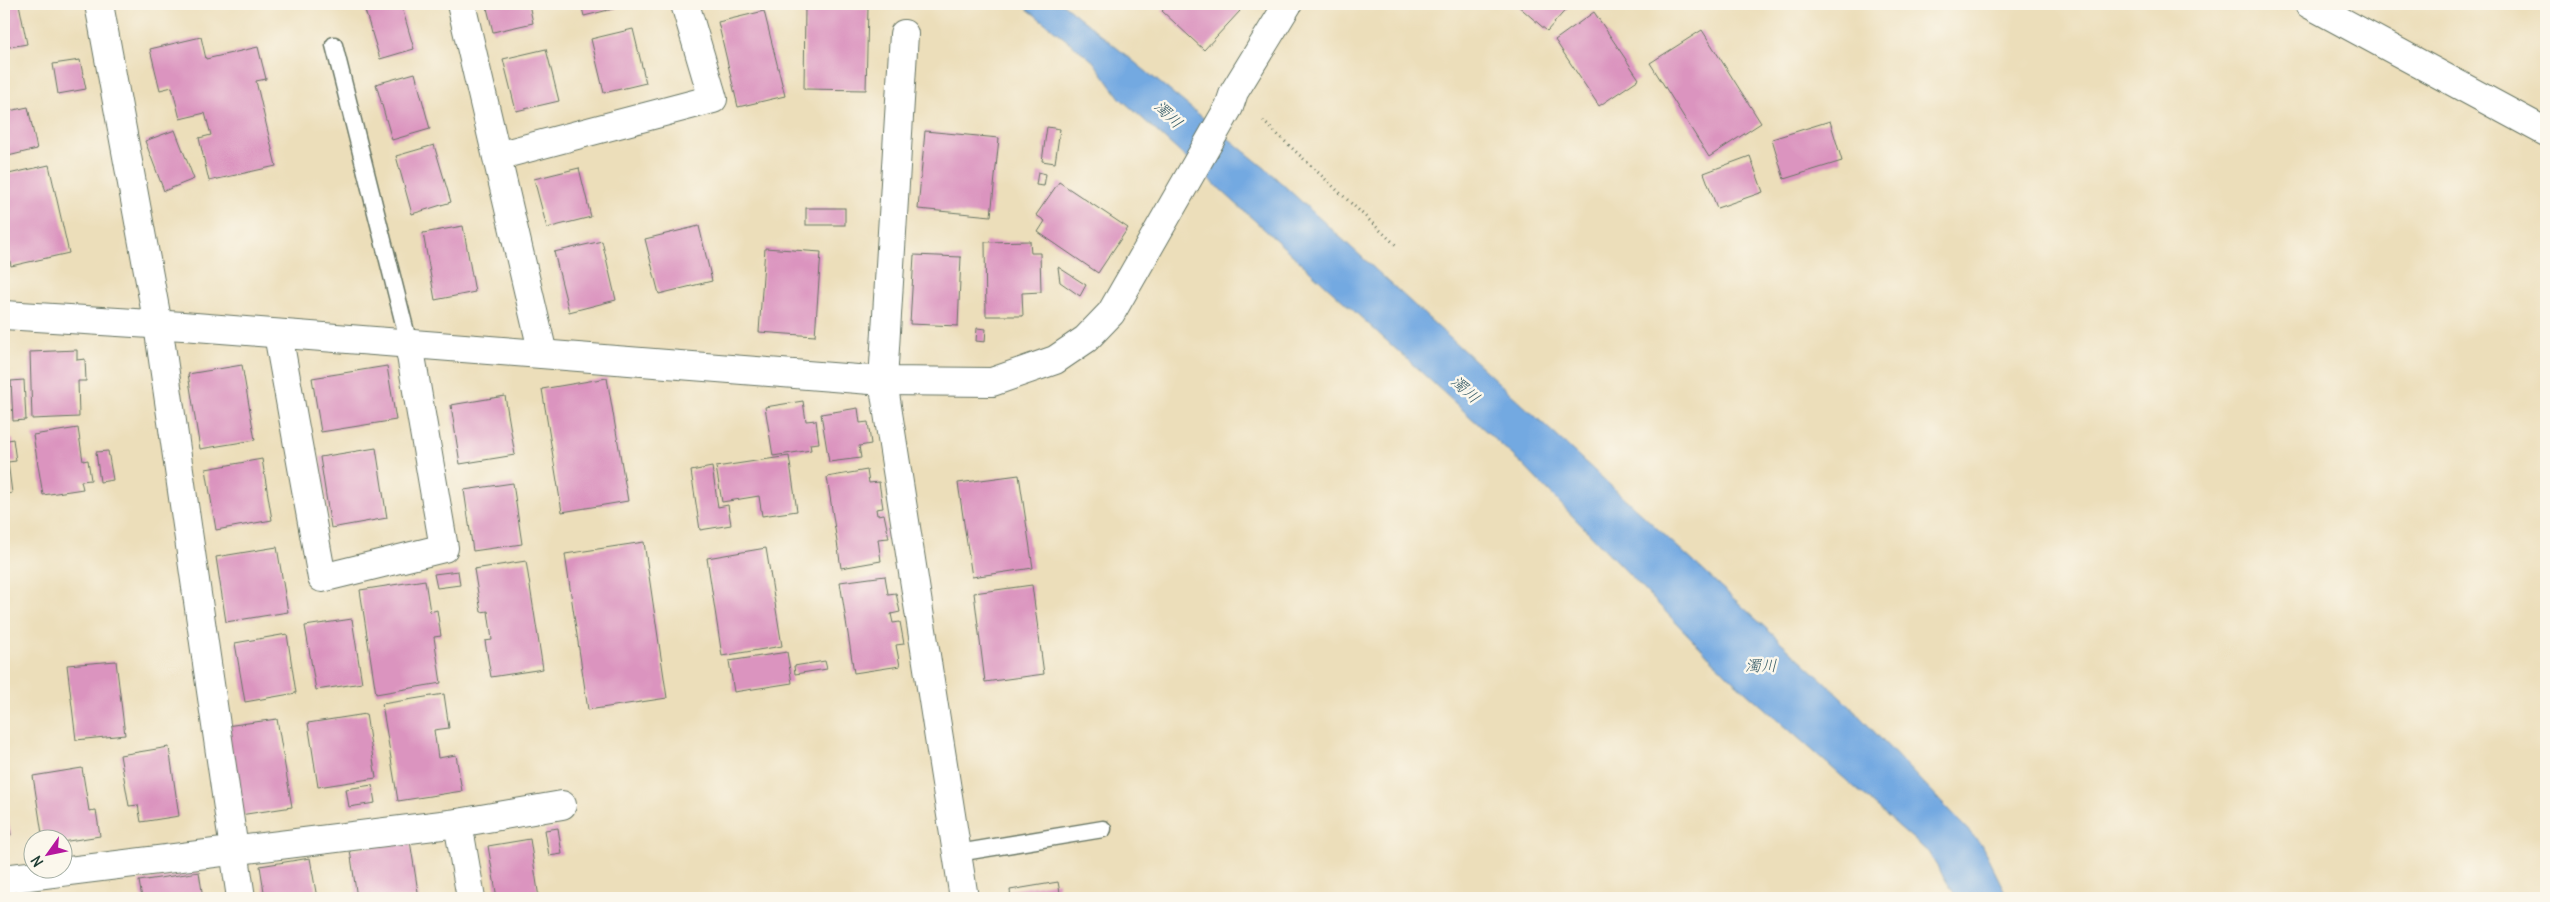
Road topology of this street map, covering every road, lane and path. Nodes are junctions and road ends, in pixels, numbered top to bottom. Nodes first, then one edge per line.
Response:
1 (99, 4) edge
2 (461, 4) edge
3 (686, 4) edge
4 (1288, 4) edge
5 (2309, 4) edge
6 (904, 34) dead end
7 (334, 45) dead end
8 (1231, 99) junction
9 (2546, 132) edge
10 (497, 156) junction
11 (1398, 247) dead end
12 (4, 314) edge
13 (158, 324) junction
14 (278, 334) junction
15 (409, 344) junction
16 (543, 354) junction
17 (883, 381) junction
18 (562, 805) dead end
19 (458, 823) junction
20 (1103, 829) dead end
21 (234, 851) junction
22 (958, 853) junction
23 (4, 879) edge
24 (241, 898) edge
25 (471, 898) edge
26 (964, 898) edge

1 - 13 street
2 - 10 street
3 - 10 street
4 - 8 street
5 - 9 street
6 - 17 street
7 - 15 lane
8 - 11 path
8 - 17 street
10 - 16 street
12 - 13 street
13 - 14 street
13 - 21 street
14 - 15 street
14 - 15 street
15 - 16 street
16 - 17 street
17 - 22 street
18 - 19 street
19 - 21 street
19 - 25 street
20 - 22 lane
21 - 23 street
21 - 24 street
22 - 26 street

